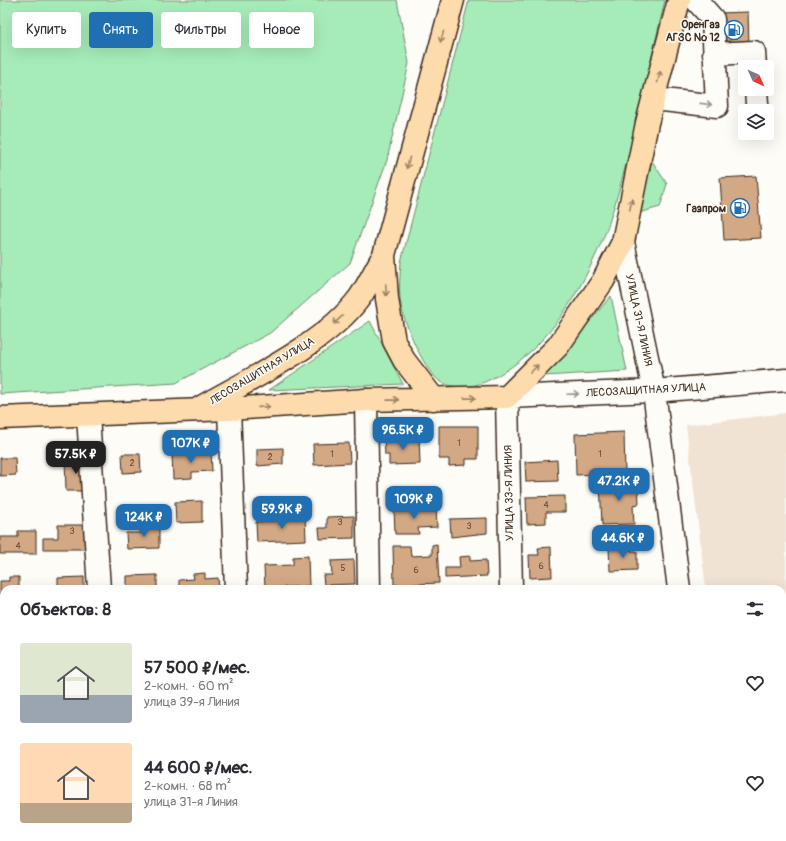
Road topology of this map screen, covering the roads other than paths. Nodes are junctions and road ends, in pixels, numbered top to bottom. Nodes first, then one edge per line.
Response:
1 (679, 0) edge
2 (696, 0) edge
3 (449, 5) edge
4 (714, 54) junction
5 (755, 60) edge
6 (654, 99) junction
7 (623, 242) junction
8 (384, 254) junction
9 (786, 380) edge
10 (654, 391) junction
11 (506, 397) junction
12 (434, 398) junction
13 (366, 400) junction
14 (229, 409) junction
15 (197, 410) junction
16 (88, 414) junction
17 (0, 418) edge
18 (99, 585) edge
19 (236, 585) edge
20 (369, 585) edge
21 (511, 585) edge
22 (678, 585) edge

6 -> 1 main road
2 - 4 street
3 -> 8 main road
4 - 5 street
6 -> 4 street
7 -> 6 main road
7 - 10 street, УЛИЦА 31-Я ЛИНИЯ
11 -> 7 main road
8 -> 12 main road
8 -> 15 main road, ЛЕСОЗАЩИТНАЯ УЛИЦА
9 - 10 street, ЛЕСОЗАЩИТНАЯ УЛИЦА
11 -> 10 street, ЛЕСОЗАЩИТНАЯ УЛИЦА
10 - 22 street, УЛИЦА 31-Я ЛИНИЯ
12 -> 11 main road, ЛЕСОЗАЩИТНАЯ УЛИЦА
11 - 21 street, УЛИЦА 33-Я ЛИНИЯ
13 -> 12 main road, ЛЕСОЗАЩИТНАЯ УЛИЦА
14 -> 13 main road, ЛЕСОЗАЩИТНАЯ УЛИЦА
13 - 20 street
14 - 15 main road, ЛЕСОЗАЩИТНАЯ УЛИЦА
14 - 19 street
15 - 16 main road, ЛЕСОЗАЩИТНАЯ УЛИЦА
16 - 17 main road, ЛЕСОЗАЩИТНАЯ УЛИЦА
16 - 18 street

